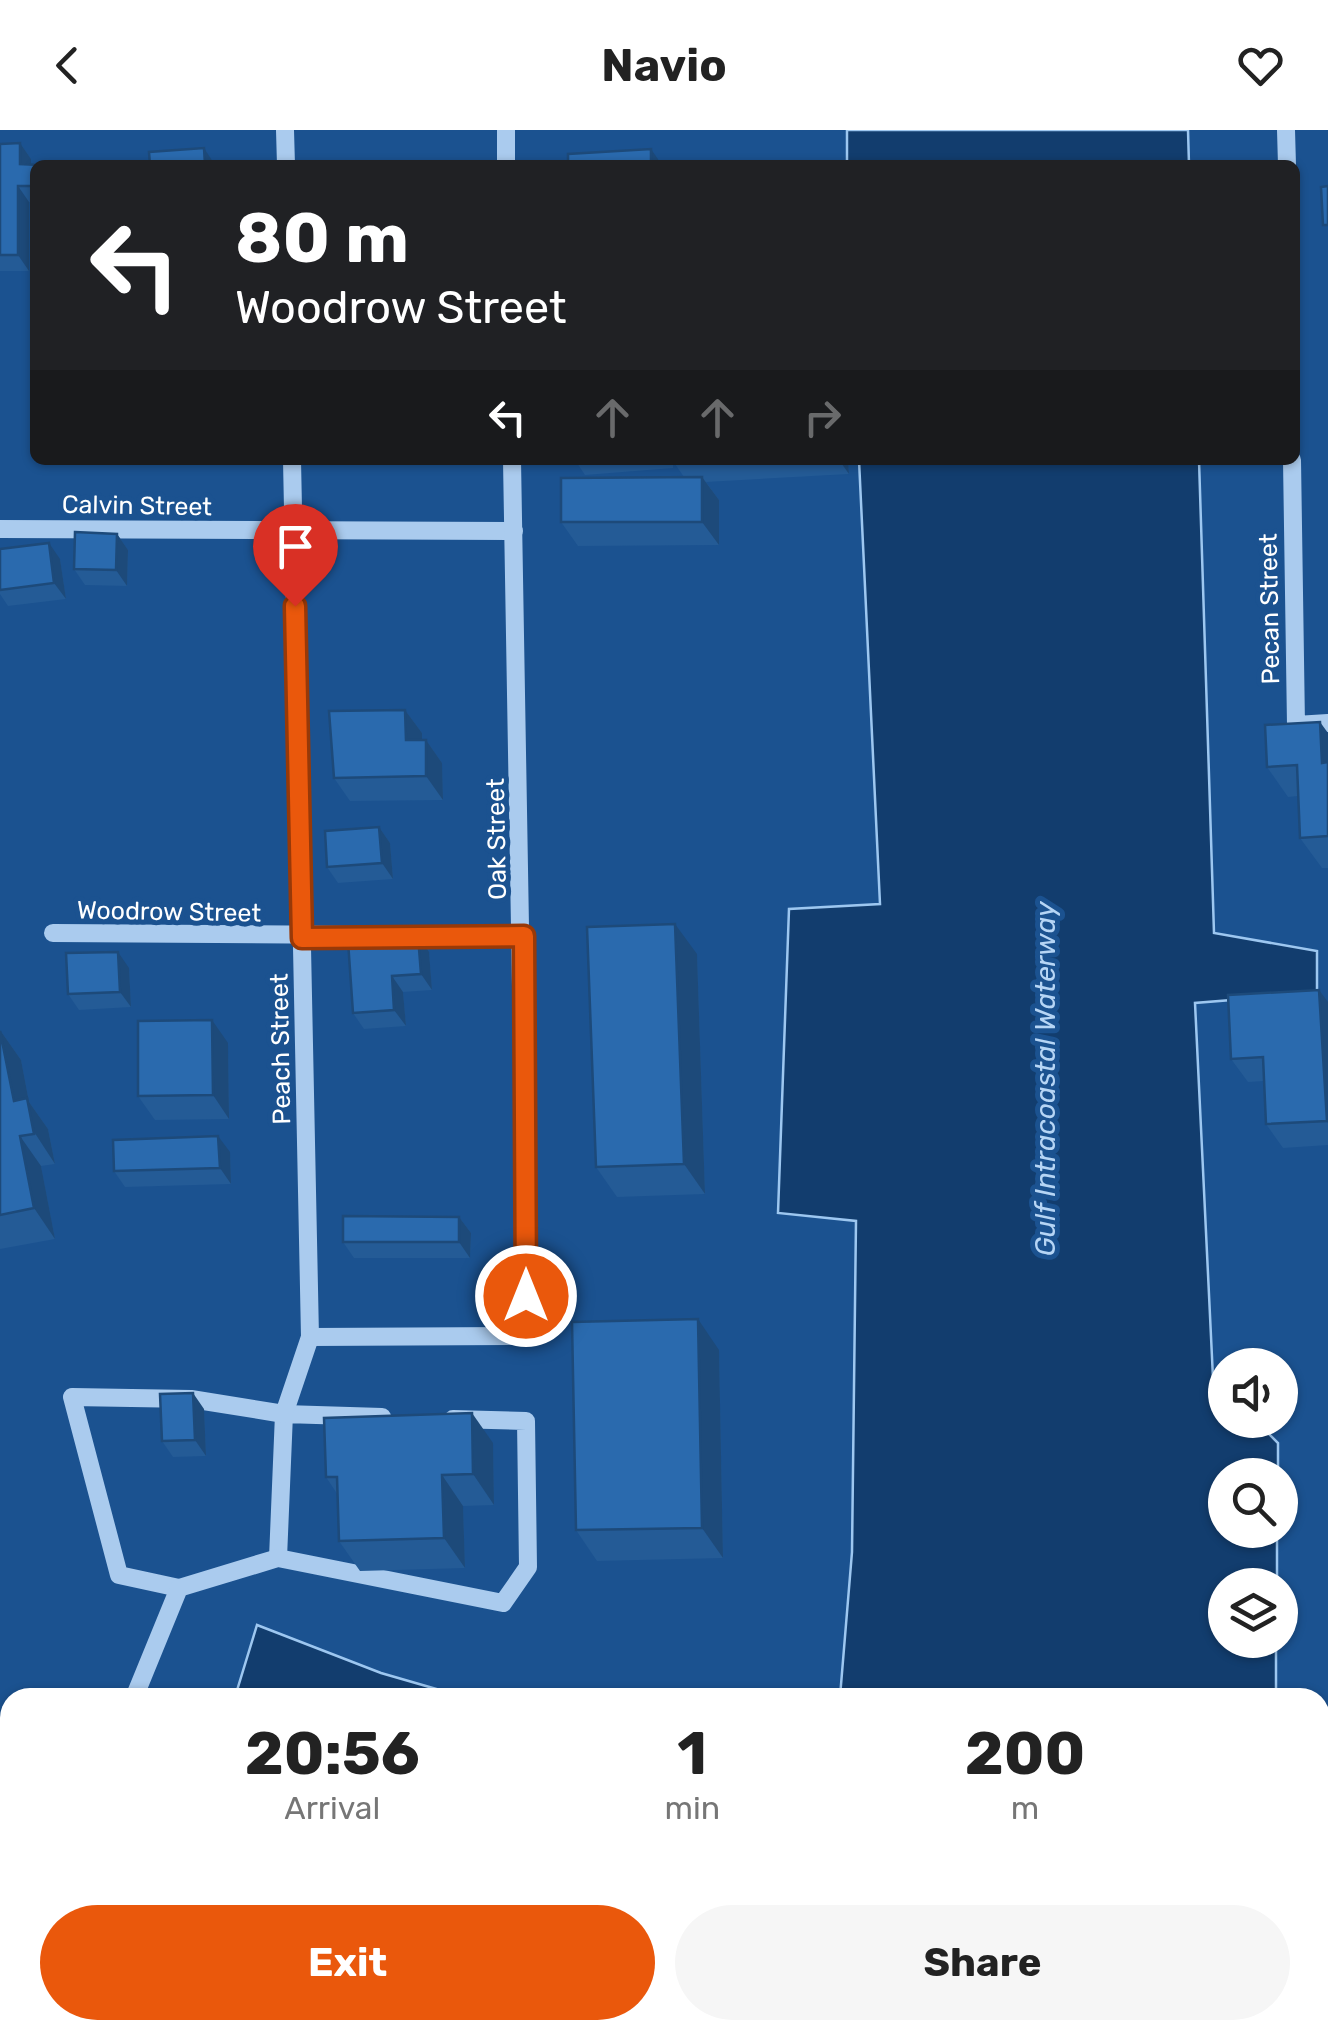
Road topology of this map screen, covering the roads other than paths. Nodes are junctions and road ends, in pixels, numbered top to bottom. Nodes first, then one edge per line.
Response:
1 (285, 130) edge
2 (506, 130) edge
3 (1286, 130) edge
4 (286, 160) edge
5 (506, 160) edge
6 (1287, 160) edge
7 (292, 465) edge
8 (512, 465) edge
9 (1292, 465) edge
10 (0, 529) edge
11 (514, 531) junction
12 (293, 532) junction
13 (1328, 723) edge
14 (53, 934) dead end
15 (524, 936) junction
16 (302, 938) junction
17 (310, 1337) junction
18 (284, 1414) junction
19 (396, 1418) edge
20 (433, 1419) edge
21 (278, 1558) junction
22 (178, 1588) junction
23 (138, 1688) edge

1 - 4 street
2 - 5 street
3 - 6 street
7 - 12 street, Peach Street
8 - 11 street, Oak Street
9 - 13 street, Pecan Street
10 - 12 street, Calvin Street
11 - 12 street, Calvin Street
11 - 15 street, Oak Street
12 - 16 street, Peach Street
14 - 16 street, Woodrow Street
15 - 16 street, Woodrow Street
15 - 17 street, Oak Street
16 - 17 street, Peach Street
17 - 18 street, Peach Street
18 - 19 street
18 - 21 street, Peach Street
18 - 22 street
20 - 21 street
21 - 22 street
22 - 23 street

